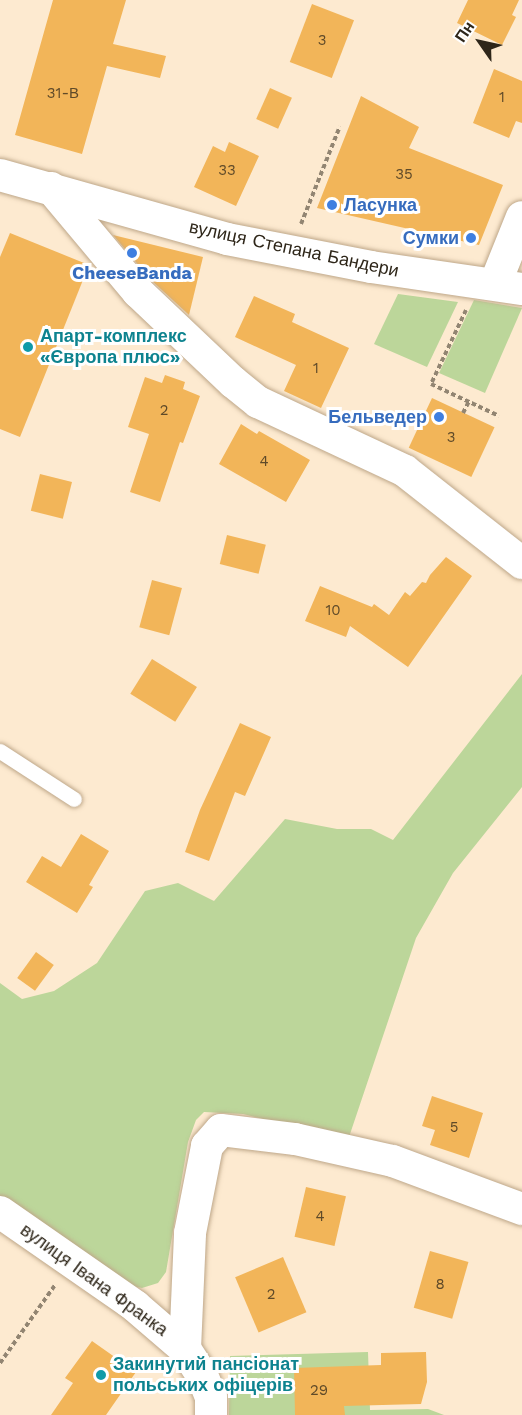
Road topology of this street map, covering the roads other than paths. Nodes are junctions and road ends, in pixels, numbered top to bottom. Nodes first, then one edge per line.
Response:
1 (0, 175) edge
2 (51, 188) junction
3 (522, 216) edge
4 (509, 286) edge
5 (522, 563) edge
6 (0, 751) edge
7 (74, 799) dead end
8 (522, 1209) edge
9 (0, 1212) edge
10 (185, 1349) junction
11 (211, 1415) edge

1 - 2 street, вулиця Степана Бандери
2 - 4 street, вулиця Степана Бандери
2 - 5 street
3 - 4 street
6 - 7 lane
8 - 10 street
9 - 10 street, вулиця Івана Франка
10 - 11 street, вулиця Івана Франка

